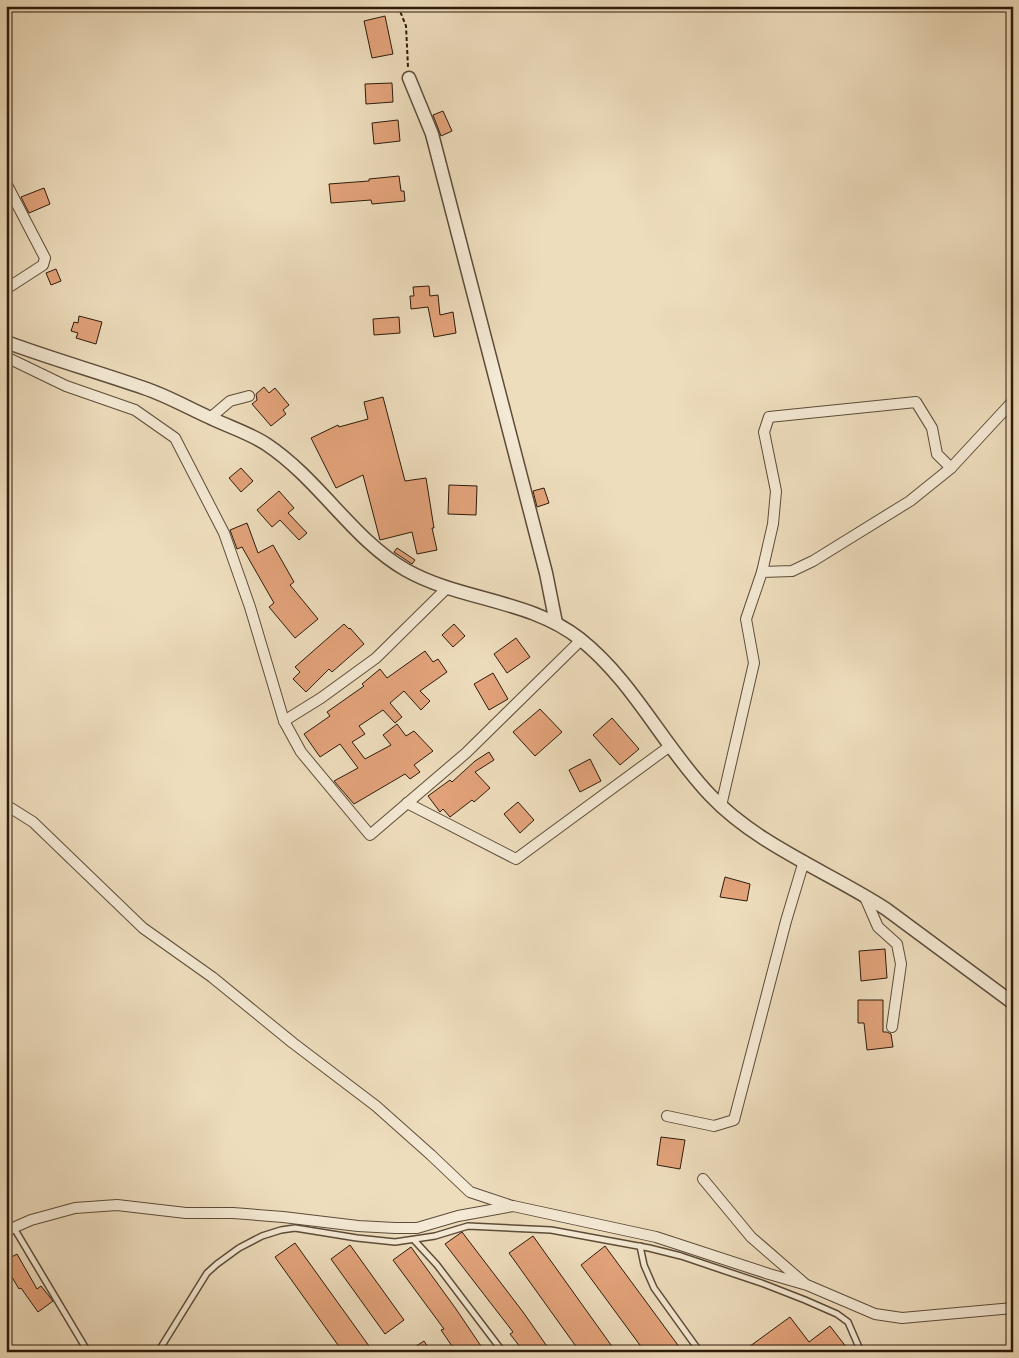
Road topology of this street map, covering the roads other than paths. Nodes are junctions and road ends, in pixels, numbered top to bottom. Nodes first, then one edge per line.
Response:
1 (408, 78) road end
2 (6, 183) edge
3 (6, 289) edge
4 (6, 342) edge
5 (6, 357) edge
6 (249, 396) dead end
7 (1013, 401) edge
8 (210, 418) junction
9 (951, 468) junction
10 (762, 572) junction
11 (447, 588) junction
12 (556, 623) junction
13 (581, 640) junction
14 (284, 721) junction
15 (670, 746) junction
16 (407, 804) junction
17 (6, 806) edge
18 (721, 806) junction
19 (804, 861) junction
20 (864, 895) junction
21 (1013, 1003) edge
22 (892, 1026) dead end
23 (667, 1116) dead end
24 (703, 1179) dead end
25 (512, 1206) junction
26 (10, 1229) edge
27 (414, 1240) junction
28 (640, 1246) junction
29 (807, 1285) junction
30 (1013, 1308) edge
31 (88, 1352) edge
32 (158, 1352) edge
33 (503, 1352) edge
34 (700, 1352) edge
35 (861, 1352) edge

1 - 12 street
2 - 3 street
4 - 8 street
5 - 14 street
6 - 8 street
7 - 9 street
8 - 11 street
9 - 10 street
9 - 10 street
10 - 18 street
11 - 12 street
11 - 14 street
12 - 13 street
13 - 15 street
13 - 16 street
14 - 16 street
15 - 16 street
15 - 18 street
17 - 25 street
18 - 19 street
19 - 20 street
19 - 23 street
20 - 21 street
20 - 22 street
24 - 29 street
25 - 26 street
25 - 29 street
26 - 31 lane
27 - 28 lane
27 - 32 lane
27 - 33 lane
28 - 34 lane
28 - 35 lane
29 - 30 street

